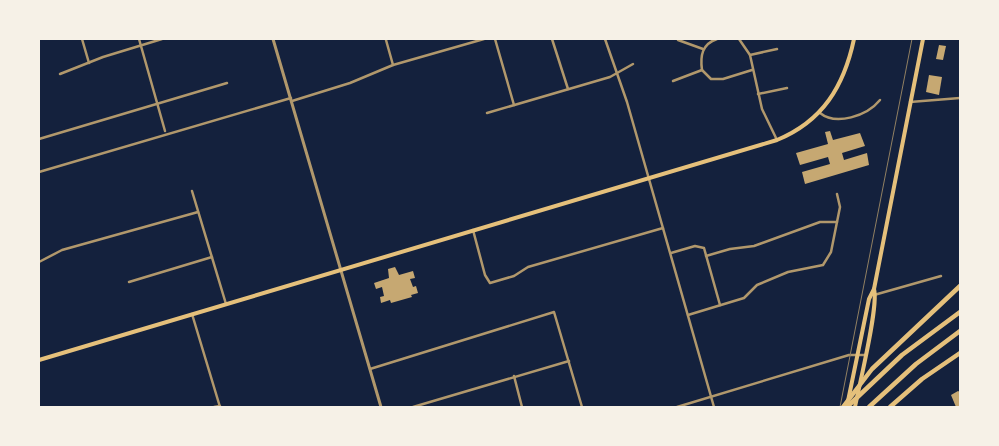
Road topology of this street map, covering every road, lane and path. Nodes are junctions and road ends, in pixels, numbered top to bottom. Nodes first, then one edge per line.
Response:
1 (82, 39) edge
2 (139, 39) edge
3 (162, 39) edge
4 (273, 39) edge
5 (484, 39) edge
6 (495, 39) edge
7 (552, 39) edge
8 (605, 39) edge
9 (715, 39) edge
10 (739, 39) edge
11 (854, 39) edge
12 (923, 39) edge
13 (386, 40) edge
14 (678, 40) edge
15 (141, 46) junction
16 (704, 49) junction
17 (777, 49) dead end
18 (750, 55) junction
19 (89, 63) junction
20 (634, 64) dead end
21 (393, 65) junction
22 (702, 70) junction
23 (752, 70) junction
24 (60, 74) dead end
25 (616, 74) junction
26 (673, 81) dead end
27 (227, 83) dead end
28 (787, 88) dead end
29 (568, 89) junction
30 (758, 94) junction
31 (960, 98) edge
32 (291, 99) junction
33 (880, 100) dead end
34 (910, 102) junction
35 (158, 104) junction
36 (514, 105) junction
37 (487, 113) dead end
38 (820, 113) junction
39 (165, 131) dead end
40 (39, 138) edge
41 (777, 140) junction
42 (39, 172) edge
43 (648, 178) junction
44 (192, 191) dead end
45 (837, 194) dead end
46 (198, 212) junction
47 (837, 222) junction
48 (663, 228) junction
49 (473, 229) junction
50 (671, 254) junction
51 (706, 256) junction
52 (212, 257) junction
53 (39, 262) edge
54 (342, 271) junction
55 (941, 276) dead end
56 (129, 282) dead end
57 (960, 286) edge
58 (875, 292) junction
59 (226, 304) junction
60 (720, 305) junction
61 (960, 312) edge
62 (192, 314) junction
63 (688, 315) junction
64 (960, 331) edge
65 (960, 353) edge
66 (865, 355) junction
67 (856, 356) junction
68 (39, 360) edge
69 (569, 361) junction
70 (370, 369) junction
71 (514, 376) junction
72 (711, 396) junction
73 (214, 407) edge
74 (220, 407) edge
75 (381, 407) edge
76 (413, 407) edge
77 (522, 407) edge
78 (582, 407) edge
79 (676, 407) edge
80 (714, 407) edge
81 (842, 407) edge
82 (847, 407) edge
83 (855, 407) edge
84 (869, 407) edge
85 (890, 407) edge

1 - 19 street
2 - 15 street
3 - 15 street
4 - 32 street
5 - 21 street
6 - 36 street
7 - 29 street
8 - 25 street
9 - 16 street
10 - 18 street
11 - 38 main road
12 - 34 main road
13 - 21 street
14 - 16 street
15 - 19 street
15 - 35 street
16 - 22 street
17 - 18 street
18 - 23 street
19 - 24 street
20 - 25 street
21 - 32 street
22 - 23 street
22 - 26 street
23 - 30 street
25 - 29 street
25 - 43 street
27 - 35 street
28 - 30 street
29 - 36 street
30 - 41 street
31 - 34 street
32 - 42 street
32 - 54 street
33 - 38 street
34 - 58 main road
35 - 39 street
35 - 40 street
36 - 37 street
38 - 41 main road
41 - 43 main road
43 - 48 street
43 - 49 main road
44 - 46 street
45 - 47 street
46 - 52 street
46 - 53 street
47 - 51 street
47 - 60 street
48 - 49 street
48 - 50 street
49 - 54 main road
50 - 51 street
50 - 63 street
51 - 60 street
52 - 56 street
52 - 59 street
54 - 59 main road
54 - 70 street
55 - 58 street
57 - 81 highway
58 - 66 main road
58 - 67 main road
59 - 62 main road
60 - 63 street
61 - 82 highway
62 - 68 main road
62 - 74 street
63 - 72 street
64 - 84 highway
65 - 85 highway
66 - 67 street
66 - 83 main road
67 - 72 street
67 - 82 main road
69 - 70 street
69 - 71 street
69 - 78 street
70 - 75 street
71 - 76 street
71 - 77 street
72 - 79 street
72 - 80 street
73 - 74 street

